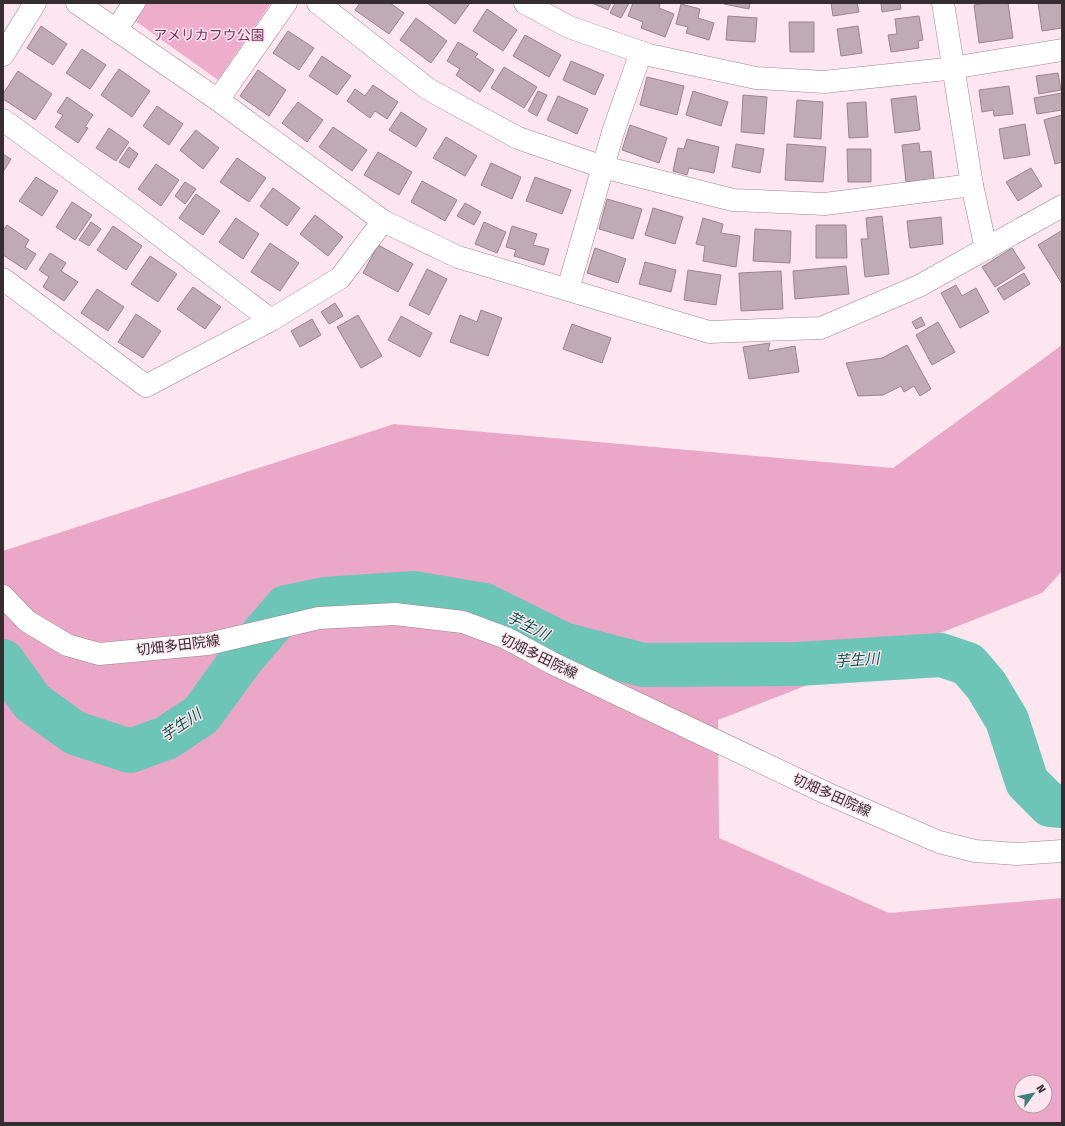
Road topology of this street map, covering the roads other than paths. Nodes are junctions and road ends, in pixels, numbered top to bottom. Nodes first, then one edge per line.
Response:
1 (35, 3) edge
2 (77, 3) edge
3 (134, 3) edge
4 (286, 3) edge
5 (318, 3) edge
6 (526, 3) edge
7 (943, 3) edge
8 (116, 30) junction
9 (1062, 50) edge
10 (641, 52) junction
11 (3, 55) edge
12 (954, 68) junction
13 (218, 100) junction
14 (3, 120) edge
15 (603, 167) junction
16 (972, 185) junction
17 (1062, 206) edge
18 (383, 221) junction
19 (986, 249) junction
20 (3, 279) edge
21 (568, 289) junction
22 (271, 320) junction
23 (3, 596) edge
24 (1062, 851) edge

1 - 11 street
2 - 8 street
3 - 8 street
4 - 13 street
5 - 15 street
6 - 10 street
7 - 12 street
8 - 13 street
9 - 12 street
10 - 12 street
10 - 15 street
12 - 16 street
13 - 18 street
14 - 22 street
15 - 16 street
15 - 21 street
16 - 19 street
17 - 19 street
18 - 21 street
18 - 22 street
19 - 21 street
20 - 22 street
23 - 24 street, 切畑多田院線

